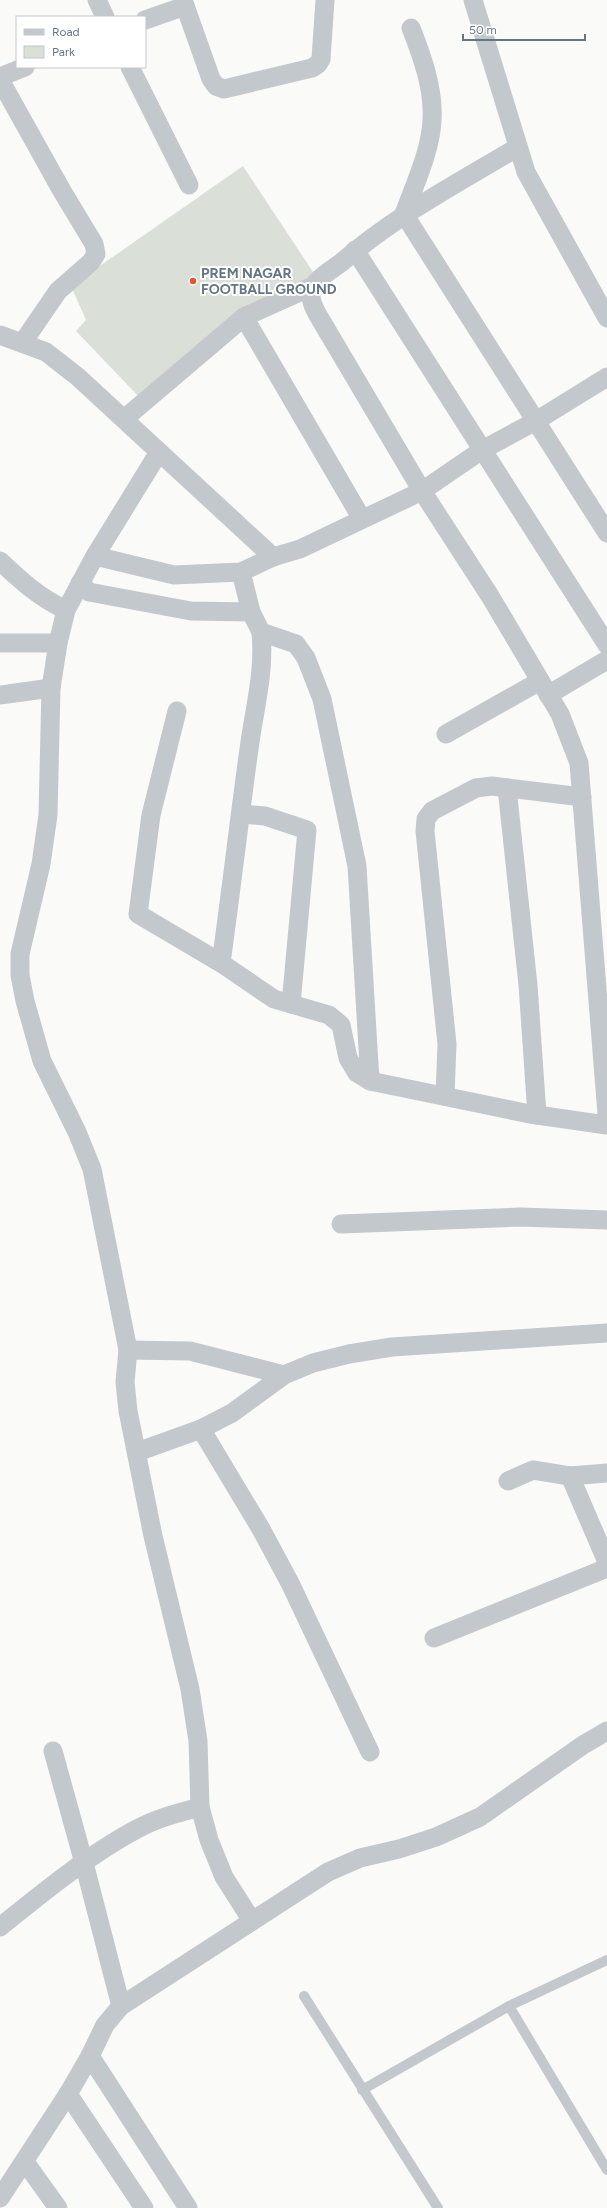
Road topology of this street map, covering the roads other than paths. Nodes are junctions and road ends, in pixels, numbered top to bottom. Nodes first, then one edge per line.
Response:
1 (97, 0) edge
2 (325, 0) edge
3 (473, 0) edge
4 (184, 3) edge
5 (105, 16) edge
6 (146, 20) edge
7 (411, 28) dead end
8 (22, 68) edge
9 (130, 68) edge
10 (0, 77) edge
11 (0, 80) edge
12 (518, 147) junction
13 (189, 185) dead end
14 (404, 214) junction
15 (355, 250) junction
16 (313, 286) junction
17 (244, 317) junction
18 (607, 318) edge
19 (0, 335) edge
20 (23, 342) junction
21 (607, 377) edge
22 (124, 419) junction
23 (536, 421) junction
24 (482, 450) junction
25 (159, 452) junction
26 (422, 491) junction
27 (362, 519) junction
28 (607, 533) edge
29 (95, 556) junction
30 (273, 557) junction
31 (0, 561) edge
32 (241, 572) junction
33 (80, 583) junction
34 (66, 610) junction
35 (251, 612) junction
36 (261, 632) junction
37 (58, 643) junction
38 (0, 644) edge
39 (607, 646) edge
40 (607, 660) edge
41 (51, 688) junction
42 (544, 688) junction
43 (0, 696) edge
44 (177, 711) dead end
45 (446, 734) dead end
46 (507, 788) junction
47 (582, 797) junction
48 (241, 814) junction
49 (222, 963) junction
50 (291, 1004) junction
51 (370, 1081) junction
52 (445, 1096) junction
53 (607, 1114) edge
54 (537, 1115) junction
55 (607, 1125) edge
56 (607, 1220) edge
57 (341, 1224) dead end
58 (607, 1333) edge
59 (128, 1350) junction
60 (284, 1375) junction
61 (201, 1429) junction
62 (136, 1452) junction
63 (607, 1473) edge
64 (570, 1476) junction
65 (508, 1481) dead end
66 (607, 1562) edge
67 (607, 1568) edge
68 (434, 1638) dead end
69 (607, 1731) edge
70 (53, 1750) dead end
71 (370, 1752) dead end
72 (200, 1807) junction
73 (84, 1863) junction
74 (252, 1920) junction
75 (0, 1927) edge
76 (607, 1960) edge
77 (304, 1996) dead end
78 (121, 2006) junction
79 (510, 2006) junction
80 (90, 2056) junction
81 (362, 2090) junction
82 (68, 2094) junction
83 (26, 2162) junction
84 (607, 2170) edge
85 (0, 2198) edge
86 (58, 2208) edge
87 (144, 2208) edge
88 (188, 2208) edge
89 (438, 2208) edge

1 - 5 street
2 - 4 street
3 - 12 street
4 - 6 street
7 - 14 street
8 - 10 street
9 - 13 street
11 - 20 street
12 - 14 street
12 - 18 street
14 - 15 street
14 - 23 street
15 - 16 street
15 - 24 street
16 - 17 street
16 - 26 street
17 - 22 street
17 - 27 street
19 - 20 street
20 - 22 street
21 - 23 street
22 - 25 street
23 - 24 street
23 - 28 street
24 - 26 street
24 - 39 street
25 - 29 street
25 - 30 street
26 - 27 street
26 - 42 street
27 - 30 street
29 - 32 street
29 - 33 street
30 - 32 street
31 - 34 street
32 - 35 street
33 - 34 street
33 - 35 street
34 - 37 street
35 - 36 street
36 - 48 street
36 - 51 street
37 - 38 street
37 - 41 street
40 - 42 street
41 - 43 street
41 - 59 street
42 - 45 street
42 - 47 street
44 - 49 street
46 - 47 street
46 - 52 street
46 - 54 street
47 - 53 street
48 - 49 street
48 - 50 street
49 - 50 street
50 - 51 street
51 - 52 street
52 - 54 street
54 - 55 street
56 - 57 street
58 - 60 street
59 - 60 street
59 - 62 street
60 - 61 street
61 - 62 street
61 - 71 street
62 - 72 street
63 - 64 street
64 - 65 street
64 - 66 street
67 - 68 street
69 - 74 street
70 - 73 street
72 - 73 street
72 - 74 street
73 - 75 street
73 - 78 street
74 - 78 street
76 - 79 lane
77 - 81 lane
78 - 80 street
79 - 81 lane
79 - 84 lane
80 - 82 street
80 - 88 street
81 - 89 lane
82 - 83 street
82 - 87 street
83 - 85 street
83 - 86 street

